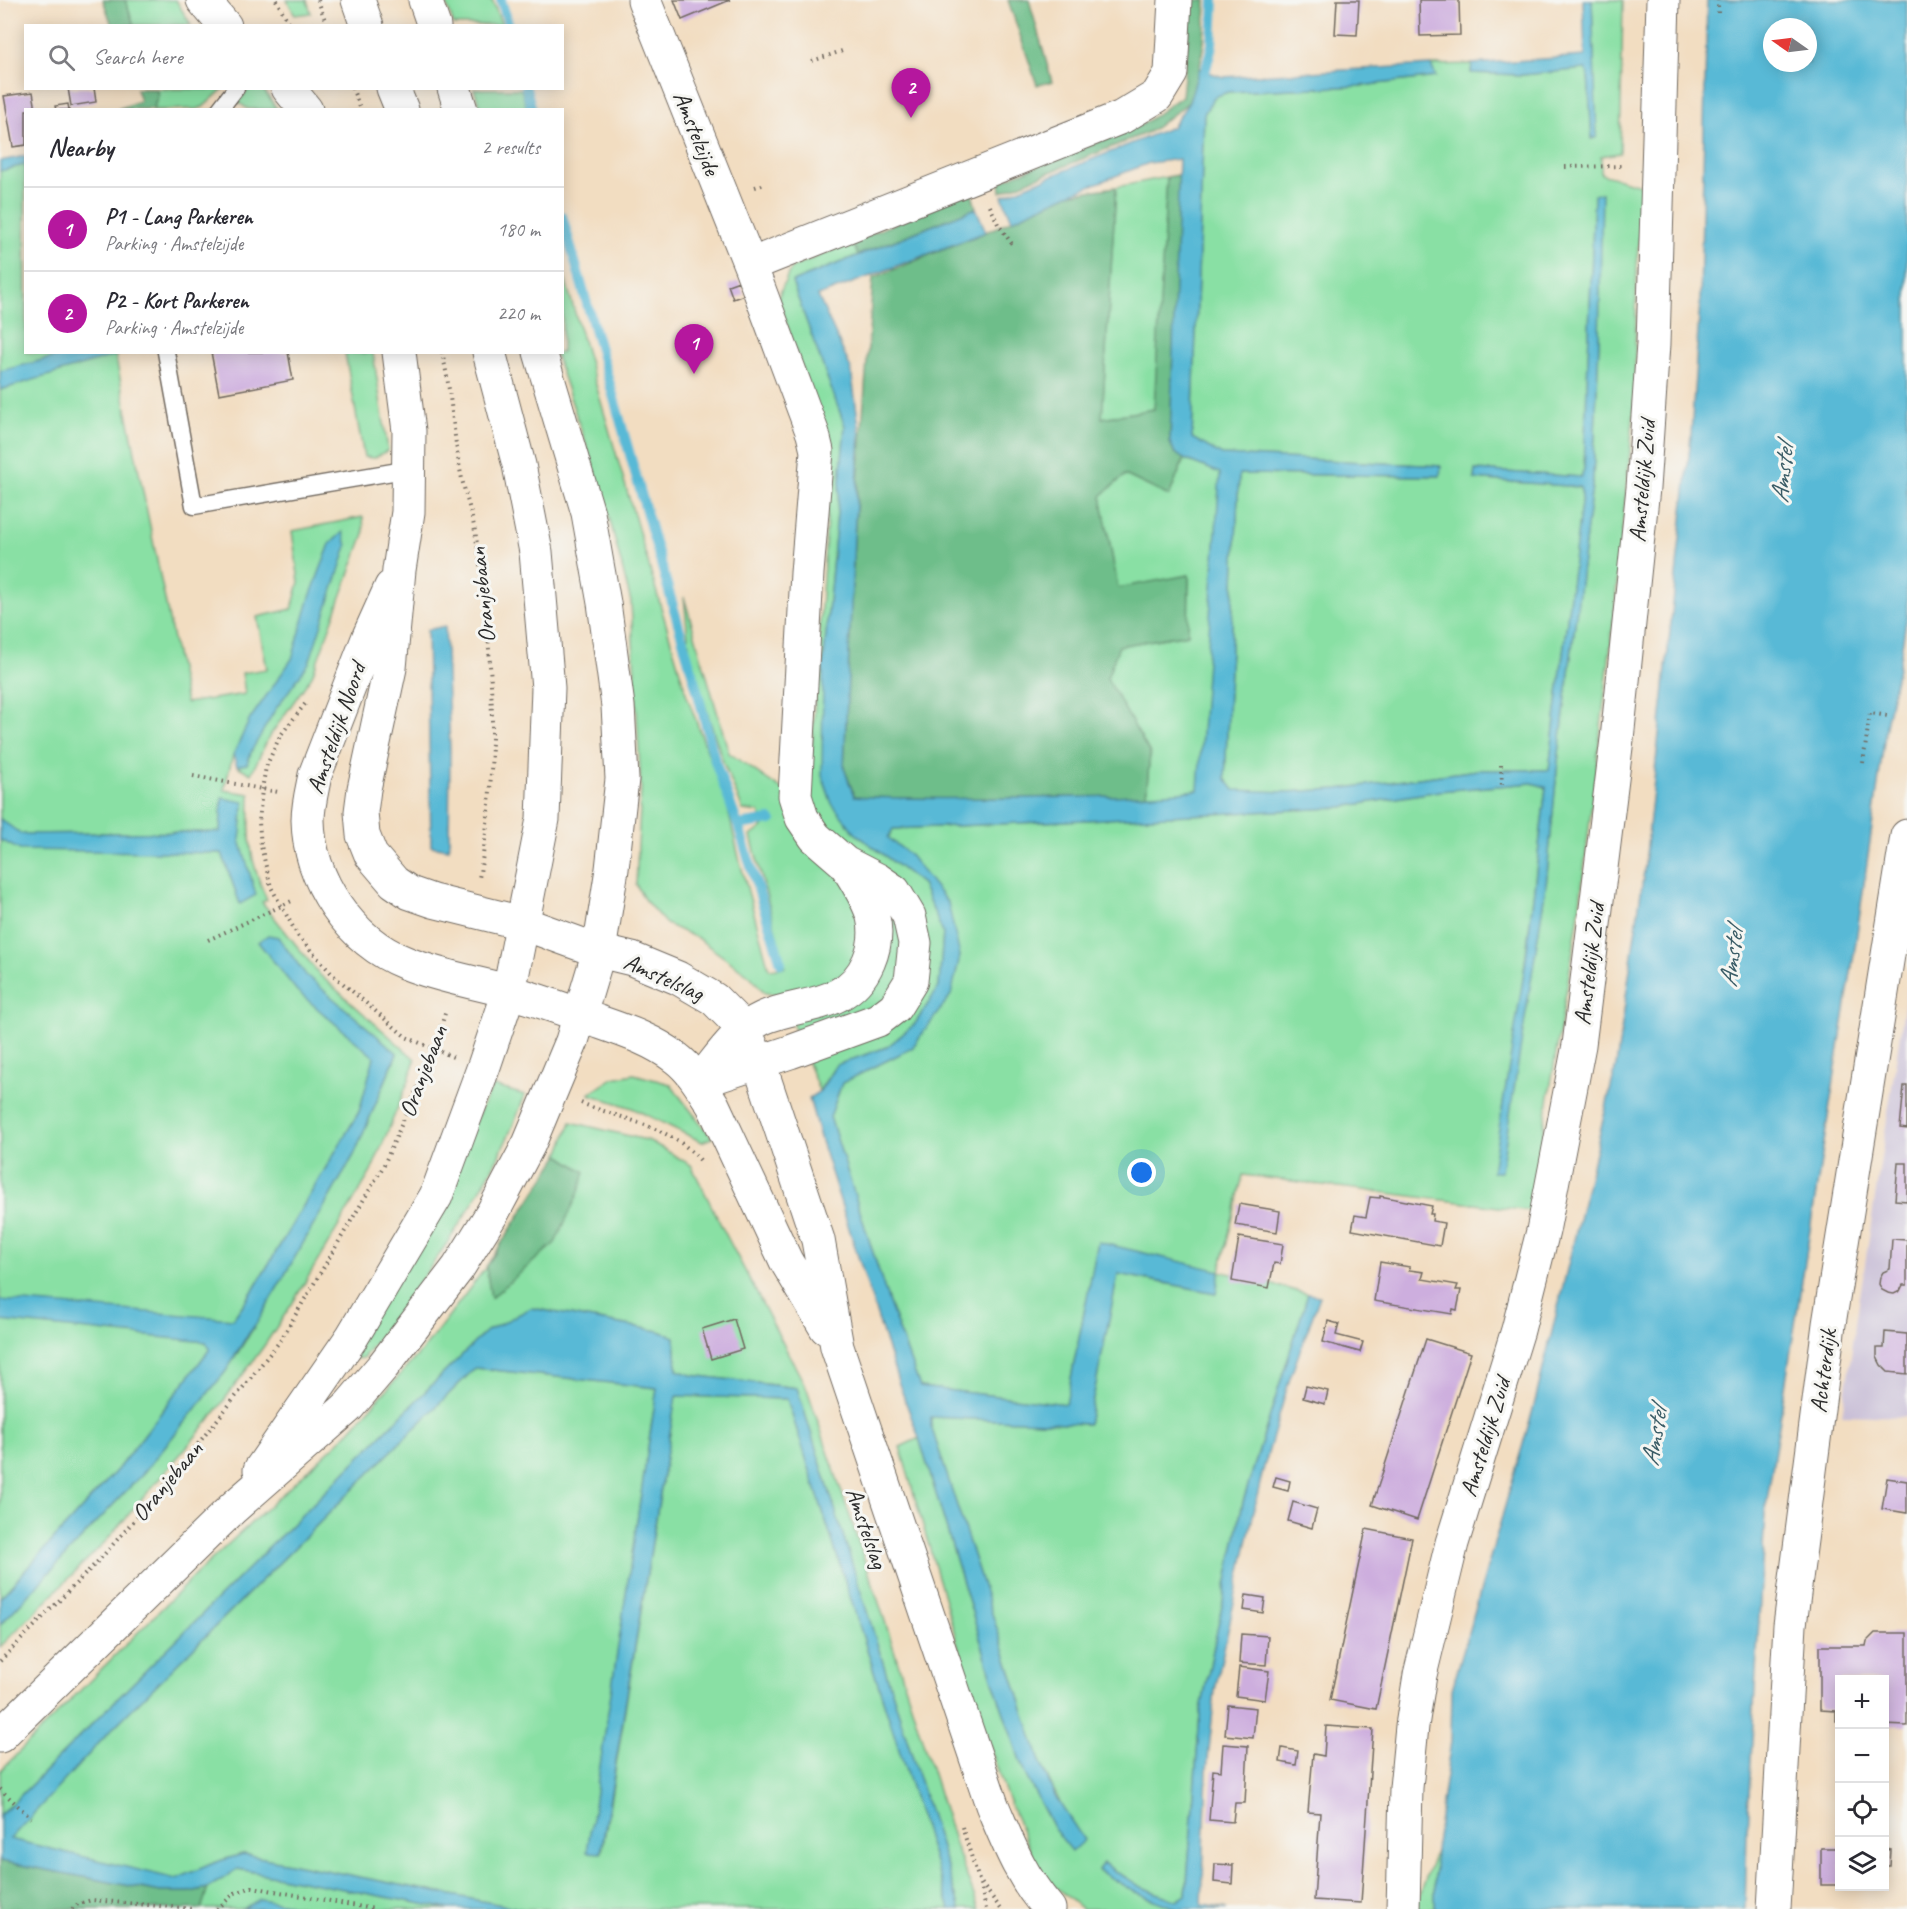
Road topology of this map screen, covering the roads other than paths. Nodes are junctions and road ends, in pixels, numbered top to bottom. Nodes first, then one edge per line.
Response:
1 (202, 0) edge
2 (358, 0) edge
3 (425, 0) edge
4 (644, 0) edge
5 (1175, 0) edge
6 (1663, 0) edge
7 (223, 24) edge
8 (366, 24) edge
9 (433, 24) edge
10 (234, 90) edge
11 (290, 90) edge
12 (394, 90) edge
13 (455, 90) edge
14 (221, 108) edge
15 (304, 108) edge
16 (401, 108) edge
17 (460, 108) edge
18 (750, 266) junction
19 (166, 354) edge
20 (399, 354) edge
21 (490, 354) edge
22 (541, 354) edge
23 (410, 469) junction
24 (399, 570) junction
25 (1907, 836) edge
26 (845, 863) junction
27 (1904, 878) edge
28 (522, 923) junction
29 (599, 951) junction
30 (509, 992) junction
31 (580, 1015) junction
32 (744, 1029) junction
33 (759, 1063) junction
34 (699, 1082) junction
35 (837, 1347) junction
36 (233, 1508) junction
37 (0, 1736) edge
38 (1049, 1909) edge
39 (1403, 1909) edge
40 (1774, 1909) edge

1 - 7 street
2 - 8 street
3 - 9 street
4 - 18 street, Amstelzijde
5 - 18 street
6 - 39 street, Amsteldijk Zuid
10 - 14 lane
11 - 15 street
12 - 16 street
13 - 17 street
18 - 26 street, Amstelzijde
19 - 23 lane
20 - 23 street, Amsteldijk Noord
21 - 28 street
22 - 29 street
23 - 24 street, Amsteldijk Noord
24 - 28 street, Amsteldijk Noord
24 - 30 street, Amsteldijk Noord
25 - 27 street, Achterdijk
26 - 32 street
26 - 33 street
27 - 40 street, Achterdijk
28 - 29 street, Amstelslag
28 - 30 street
29 - 31 street
29 - 32 street, Amstelslag
30 - 31 street, Amsteldijk Noord
30 - 36 street
31 - 34 street, Amstelslag
31 - 36 street
32 - 33 street, Amstelslag
32 - 34 street
33 - 34 street
33 - 35 street, Amstelslag
34 - 35 street, Amstelslag
35 - 38 street, Amstelslag
36 - 37 street

